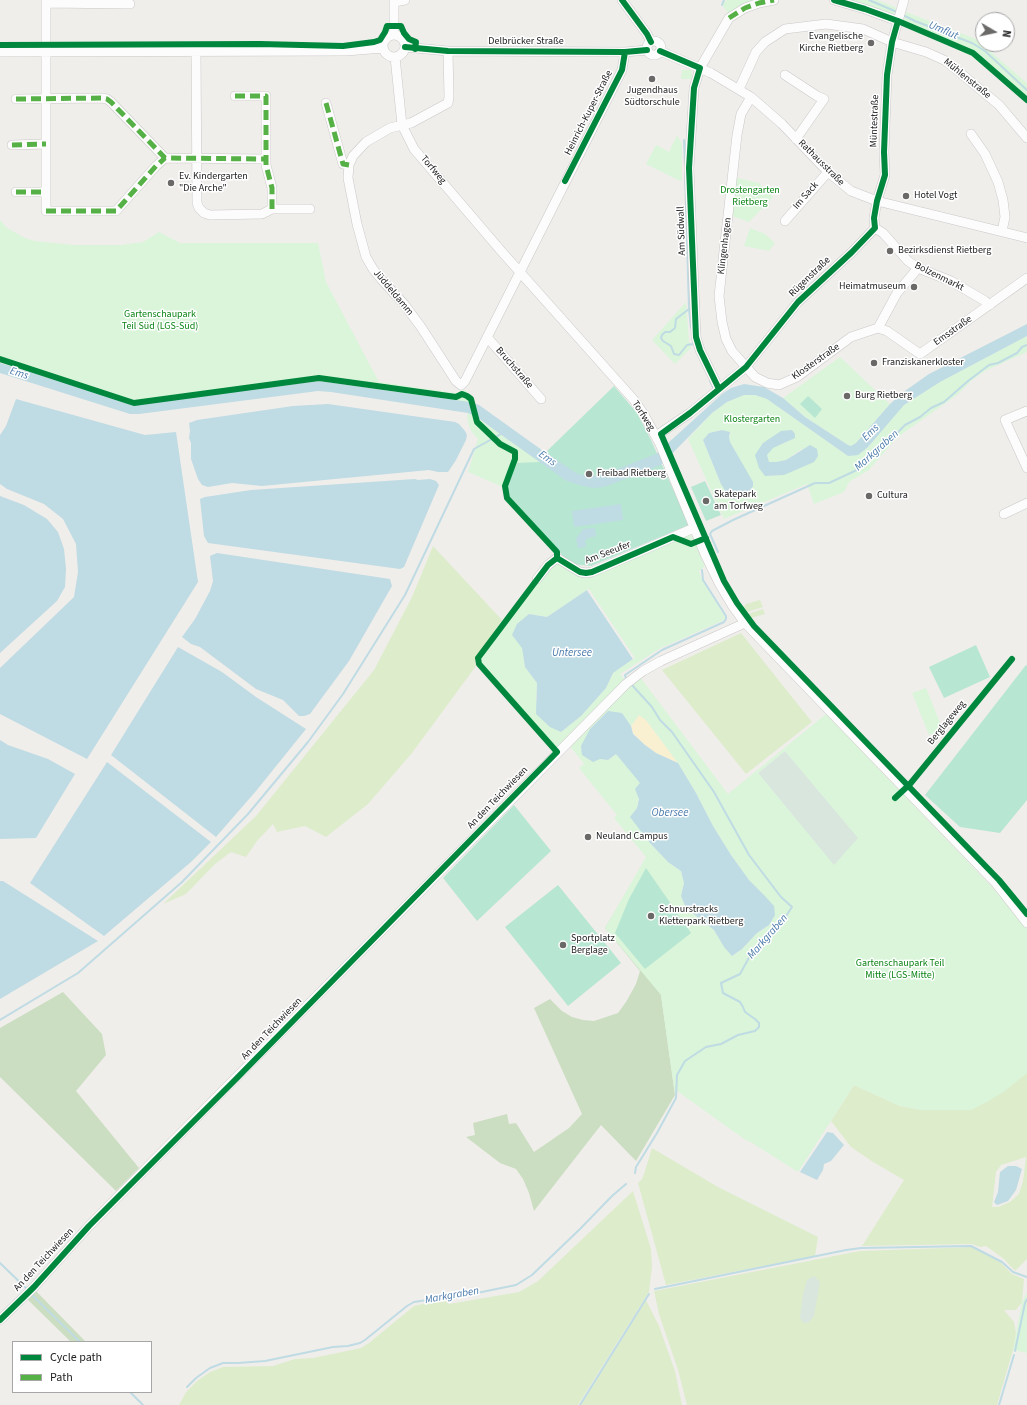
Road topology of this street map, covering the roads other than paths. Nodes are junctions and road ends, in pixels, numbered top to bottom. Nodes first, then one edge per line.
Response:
1 (405, 0) edge
2 (622, 0) edge
3 (774, 0) edge
4 (834, 0) edge
5 (904, 0) edge
6 (394, 1) edge
7 (46, 2) edge
8 (130, 4) dead end
9 (899, 16) junction
10 (394, 35) junction
11 (892, 42) junction
12 (649, 46) junction
13 (405, 47) junction
14 (383, 48) junction
15 (196, 51) junction
16 (448, 51) junction
17 (660, 51) joint
18 (0, 52) edge
19 (46, 52) junction
20 (625, 52) junction
21 (395, 57) junction
22 (700, 68) junction
23 (785, 75) dead end
24 (739, 89) junction
25 (235, 96) dead end
26 (751, 96) junction
27 (16, 98) dead end
28 (46, 98) junction
29 (326, 103) dead end
30 (402, 125) junction
31 (971, 134) dead end
32 (1027, 138) edge
33 (796, 139) junction
34 (46, 144) junction
35 (12, 145) dead end
36 (165, 158) junction
37 (197, 158) junction
38 (266, 159) junction
39 (349, 165) junction
40 (828, 172) junction
41 (16, 192) dead end
42 (45, 192) junction
43 (877, 201) junction
44 (310, 209) dead end
45 (272, 210) junction
46 (785, 221) dead end
47 (875, 228) junction
48 (1002, 231) junction
49 (1027, 238) edge
50 (918, 268) junction
51 (519, 272) junction
52 (1027, 278) edge
53 (990, 305) junction
54 (878, 328) junction
55 (487, 337) junction
56 (746, 367) junction
57 (461, 385) joint
58 (719, 389) junction
59 (541, 399) dead end
60 (1027, 411) edge
61 (659, 438) junction
62 (1027, 468) edge
63 (1027, 504) edge
64 (1004, 514) dead end
65 (694, 528) junction
66 (538, 579) dead end
67 (745, 623) junction
68 (1027, 922) edge
69 (0, 1320) edge

1 - 6 street
2 - 12 street
3 - 22 street, Am Südwall
4 - 9 street
5 - 9 street, Müntestraße
6 - 10 street
7 - 8 street
7 - 19 street
9 - 11 street, Müntestraße
10 - 13 street
10 - 14 street
11 - 24 street, Mühlenstraße
11 - 32 street, Mühlenstraße
11 - 43 street, Müntestraße
12 - 17 street, Delbrücker Straße
12 - 20 street, Delbrücker Straße
13 - 16 street, Delbrücker Straße
13 - 21 street
14 - 15 street
14 - 21 street
15 - 19 street
15 - 37 street
16 - 20 street, Delbrücker Straße
16 - 30 street
17 - 22 street, Rathausstraße
18 - 19 street
19 - 28 street
20 - 51 street, Heinrich-Kuper-Straße
21 - 30 street, Torfweg
22 - 24 street, Rathausstraße
22 - 58 street, Am Südwall
23 - 33 street
24 - 26 street, Rathausstraße
25 - 38 street
26 - 33 street, Rathausstraße
26 - 56 street, Klingenhagen
27 - 28 street
28 - 34 street
28 - 36 street
29 - 39 street
30 - 39 street
30 - 51 street, Torfweg
31 - 48 street
33 - 40 street, Rathausstraße
34 - 35 street
34 - 42 street
36 - 37 street
36 - 42 street
37 - 38 street
37 - 45 street
38 - 45 street
39 - 57 street, Jüddeldamm
40 - 43 street, Rathausstraße
40 - 46 street, Im Sack
41 - 42 street
43 - 47 street
43 - 48 street, Rathausstraße
44 - 45 street
47 - 50 street, Bolzenmarkt
47 - 56 street, Rügenstraße
48 - 49 street, Rathausstraße
50 - 53 street, Bolzenmarkt
50 - 54 street
51 - 55 street, Bruchstraße
51 - 61 street, Torfweg
52 - 53 street, Emsstraße
53 - 54 street, Emsstraße
54 - 56 street, Klosterstraße
55 - 57 street, Bruchstraße
55 - 59 street, Bruchstraße
56 - 58 street
58 - 61 street
60 - 62 street
61 - 65 street, Torfweg
63 - 64 street
65 - 66 street, Am Seeufer
65 - 67 street, Torfweg
67 - 68 street, Torfweg
67 - 69 street, An den Teichwiesen

